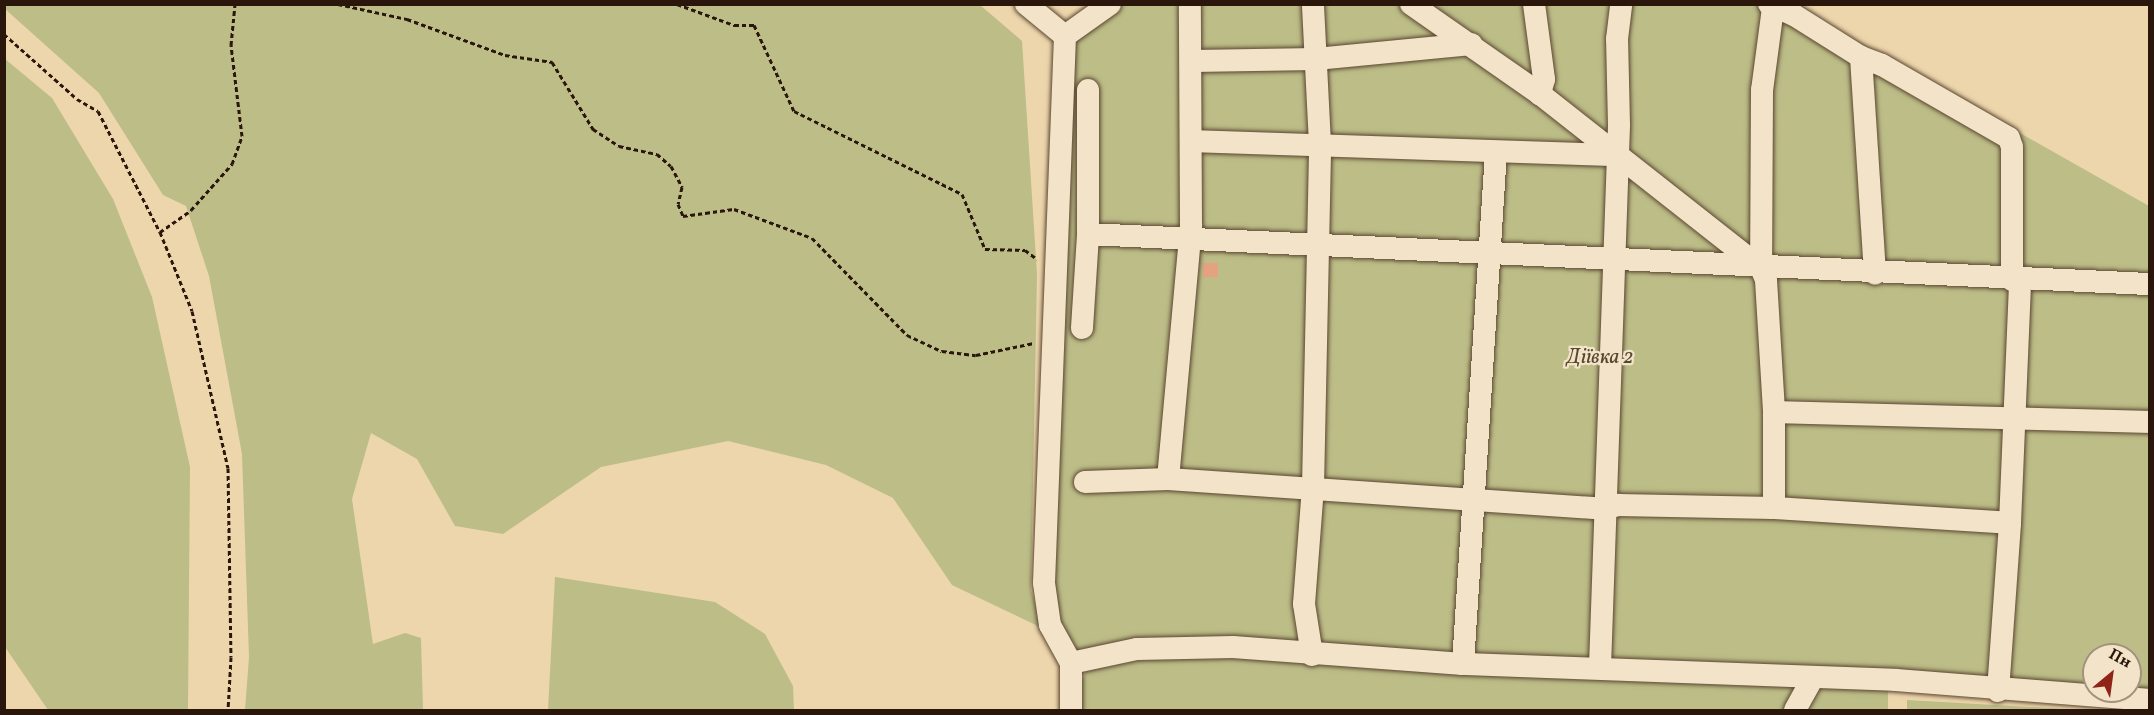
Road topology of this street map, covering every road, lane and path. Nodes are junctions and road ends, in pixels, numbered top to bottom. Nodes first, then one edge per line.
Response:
1 (235, 4) edge
2 (339, 4) edge
3 (677, 4) edge
4 (1026, 4) edge
5 (1110, 4) edge
6 (1190, 4) edge
7 (1313, 4) edge
8 (1411, 4) edge
9 (1534, 4) edge
10 (1621, 4) edge
11 (1771, 6) edge
12 (4, 34) edge
13 (1065, 36) junction
14 (1471, 44) junction
15 (1861, 57) junction
16 (1316, 59) junction
17 (1193, 61) junction
18 (1088, 90) dead end
19 (1540, 94) junction
20 (1193, 141) junction
21 (1320, 144) junction
22 (1496, 152) junction
23 (1616, 155) junction
24 (160, 232) junction
25 (1088, 234) junction
26 (1187, 239) junction
27 (1318, 245) junction
28 (1486, 252) junction
29 (1615, 259) junction
30 (1761, 268) junction
31 (1057, 270) junction
32 (1875, 274) junction
33 (2016, 280) junction
34 (2150, 284) edge
35 (1082, 328) dead end
36 (1054, 336) junction
37 (1774, 412) junction
38 (2015, 419) junction
39 (2150, 422) edge
40 (1168, 479) junction
41 (1085, 482) dead end
42 (1312, 487) junction
43 (1473, 498) junction
44 (1774, 508) junction
45 (1604, 509) junction
46 (2010, 523) junction
47 (1312, 655) junction
48 (1071, 663) junction
49 (1463, 664) junction
50 (1600, 667) junction
51 (1812, 680) junction
52 (1998, 690) junction
53 (2150, 700) edge
54 (228, 711) edge
55 (1071, 711) edge
56 (1795, 711) edge

1 - 24 path
2 - 36 path
3 - 31 path
4 - 13 street
5 - 13 street
6 - 17 street
7 - 16 street
8 - 14 street
9 - 19 street
10 - 23 street
11 - 15 street
11 - 30 street
12 - 24 path
13 - 31 street
14 - 16 street
14 - 19 street
15 - 32 street
15 - 33 street
16 - 17 street
16 - 21 street
17 - 20 street
18 - 25 street
19 - 23 street
20 - 21 street
20 - 26 street
21 - 22 street
21 - 27 street
22 - 23 street
22 - 28 street
23 - 29 street
23 - 30 street
24 - 54 path
25 - 26 street
25 - 35 street
26 - 27 street
26 - 40 street
27 - 28 street
27 - 42 street
28 - 29 street
28 - 43 street
29 - 30 street
29 - 45 street
30 - 32 street
30 - 37 street
31 - 36 street
32 - 33 street
33 - 34 street
33 - 38 street
36 - 48 street
37 - 38 street
37 - 44 street
38 - 39 street
38 - 46 street
40 - 41 street
40 - 42 street
42 - 43 street
42 - 47 street
43 - 45 street
43 - 49 street
44 - 45 street
44 - 46 street
45 - 50 street
46 - 52 street
47 - 48 street
47 - 49 street
48 - 55 street
49 - 50 street
50 - 51 street
51 - 52 street
51 - 56 street
52 - 53 street

